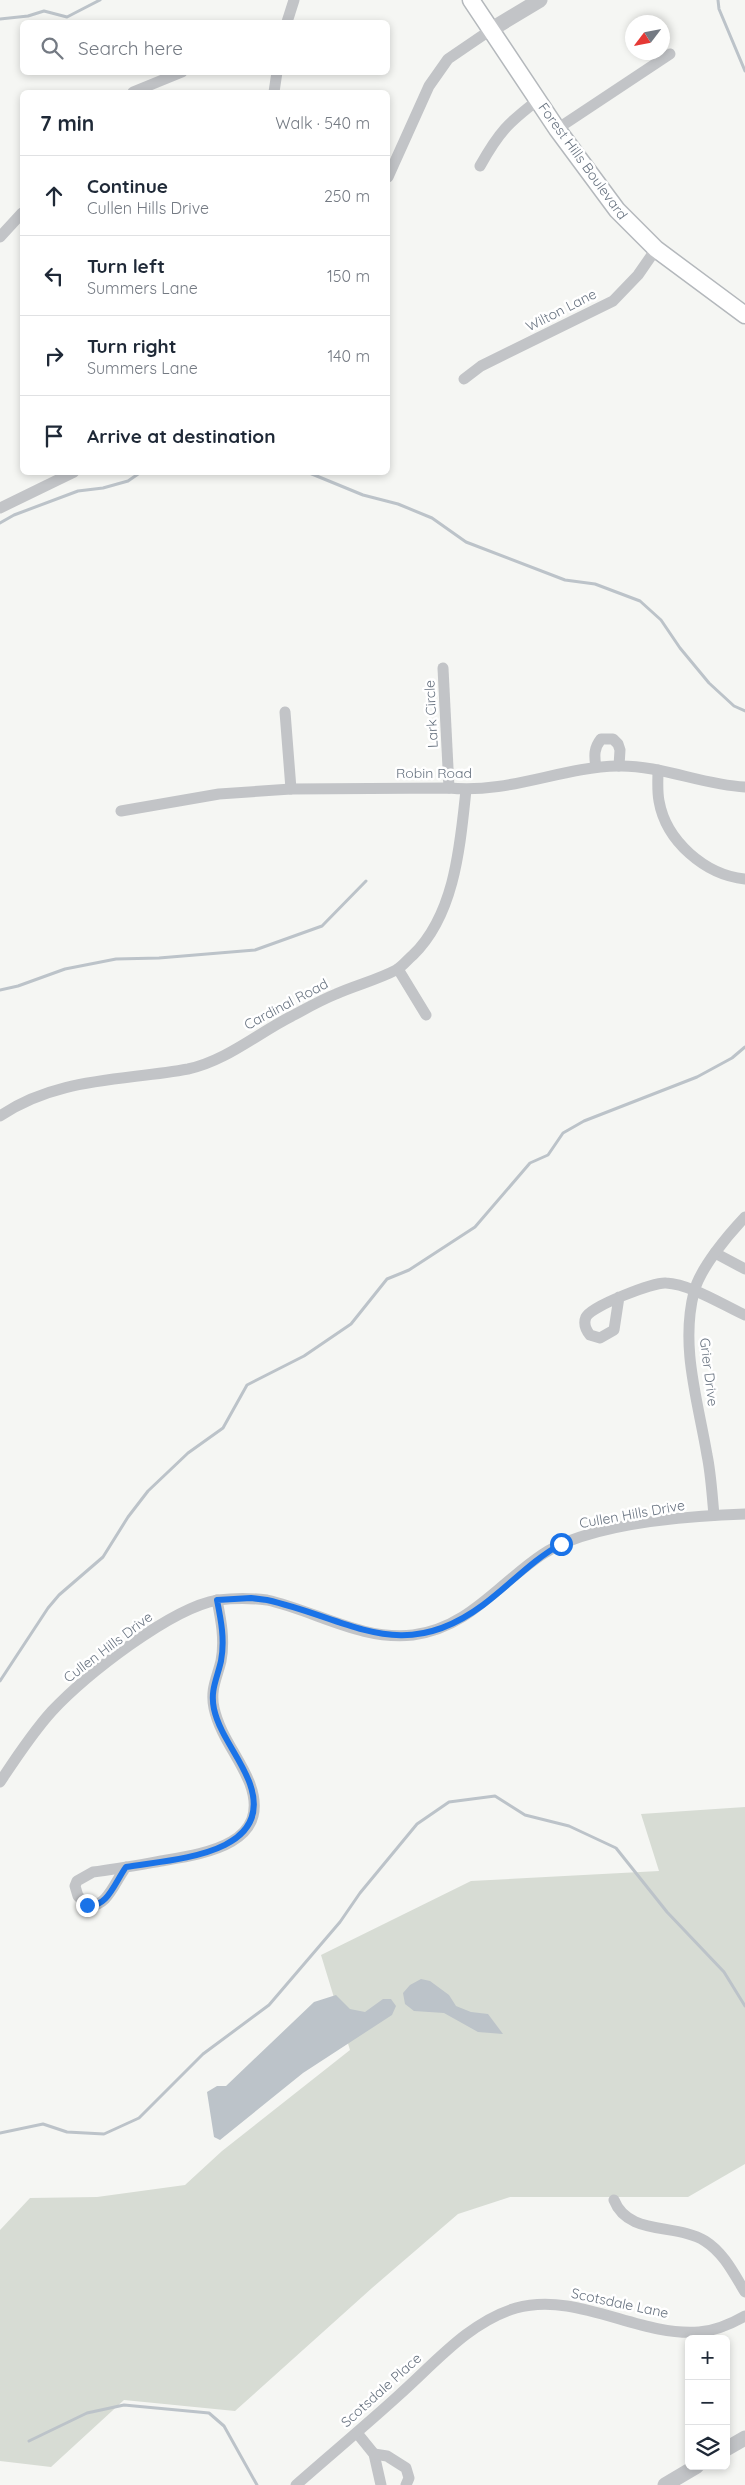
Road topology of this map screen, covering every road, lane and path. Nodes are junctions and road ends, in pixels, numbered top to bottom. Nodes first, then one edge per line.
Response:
1 (294, 0) edge
2 (471, 0) edge
3 (540, 0) edge
4 (288, 20) edge
5 (492, 29) junction
6 (661, 60) edge
7 (175, 75) edge
8 (277, 75) edge
9 (139, 90) edge
10 (274, 90) edge
11 (538, 100) junction
12 (557, 129) junction
13 (480, 166) dead end
14 (390, 172) edge
15 (20, 215) edge
16 (0, 237) edge
17 (656, 249) junction
18 (745, 315) edge
19 (464, 379) dead end
20 (68, 475) edge
21 (0, 508) edge
22 (443, 668) dead end
23 (285, 712) dead end
24 (620, 766) junction
25 (596, 767) junction
26 (658, 770) junction
27 (745, 787) edge
28 (449, 788) junction
29 (291, 789) junction
30 (466, 790) junction
31 (121, 811) dead end
32 (745, 879) edge
33 (398, 969) junction
34 (426, 1016) dead end
35 (0, 1116) edge
36 (745, 1217) edge
37 (714, 1253) junction
38 (745, 1269) edge
39 (694, 1291) junction
40 (619, 1297) dead end
41 (745, 1315) edge
42 (745, 1514) edge
43 (714, 1515) junction
44 (217, 1600) junction
45 (0, 1782) edge
46 (126, 1867) dead end
47 (614, 2200) dead end
48 (745, 2292) edge
49 (745, 2316) edge
50 (487, 2320) joint
51 (357, 2433) junction
52 (745, 2438) edge
53 (730, 2447) edge
54 (374, 2454) junction
55 (690, 2470) edge
56 (296, 2485) edge
57 (381, 2485) edge
58 (406, 2485) edge
59 (665, 2485) edge

1 - 4 street
2 - 5 main road, Forest Hills Boulevard
3 - 5 street
5 - 11 main road, Forest Hills Boulevard
5 - 14 street
6 - 12 street
7 - 9 street
8 - 10 street
11 - 12 main road, Forest Hills Boulevard
11 - 13 street
12 - 17 main road, Forest Hills Boulevard
15 - 16 street
17 - 18 main road, Forest Hills Boulevard
17 - 19 street, Wilton Lane
20 - 21 street
22 - 28 street, Lark Circle
23 - 29 street
24 - 25 street, Robin Road
24 - 25 street
24 - 26 street, Robin Road
25 - 30 street, Robin Road
26 - 27 street, Robin Road
26 - 32 street
28 - 29 street, Robin Road
28 - 30 street, Robin Road
29 - 31 street, Robin Road
30 - 33 street, Cardinal Road
33 - 34 street
33 - 35 street, Cardinal Road
36 - 37 street, Grier Drive
37 - 38 street
37 - 39 street, Grier Drive
39 - 40 street
39 - 41 street
39 - 43 street, Grier Drive
42 - 43 street, Cullen Hills Drive
43 - 44 street, Cullen Hills Drive
44 - 45 street, Cullen Hills Drive
44 - 46 street
47 - 48 street
49 - 50 street, Scotsdale Lane
50 - 51 street, Scotsdale Place
51 - 54 street
51 - 56 street, Scotsdale Place
52 - 53 street
54 - 57 street
54 - 58 street
55 - 59 street

